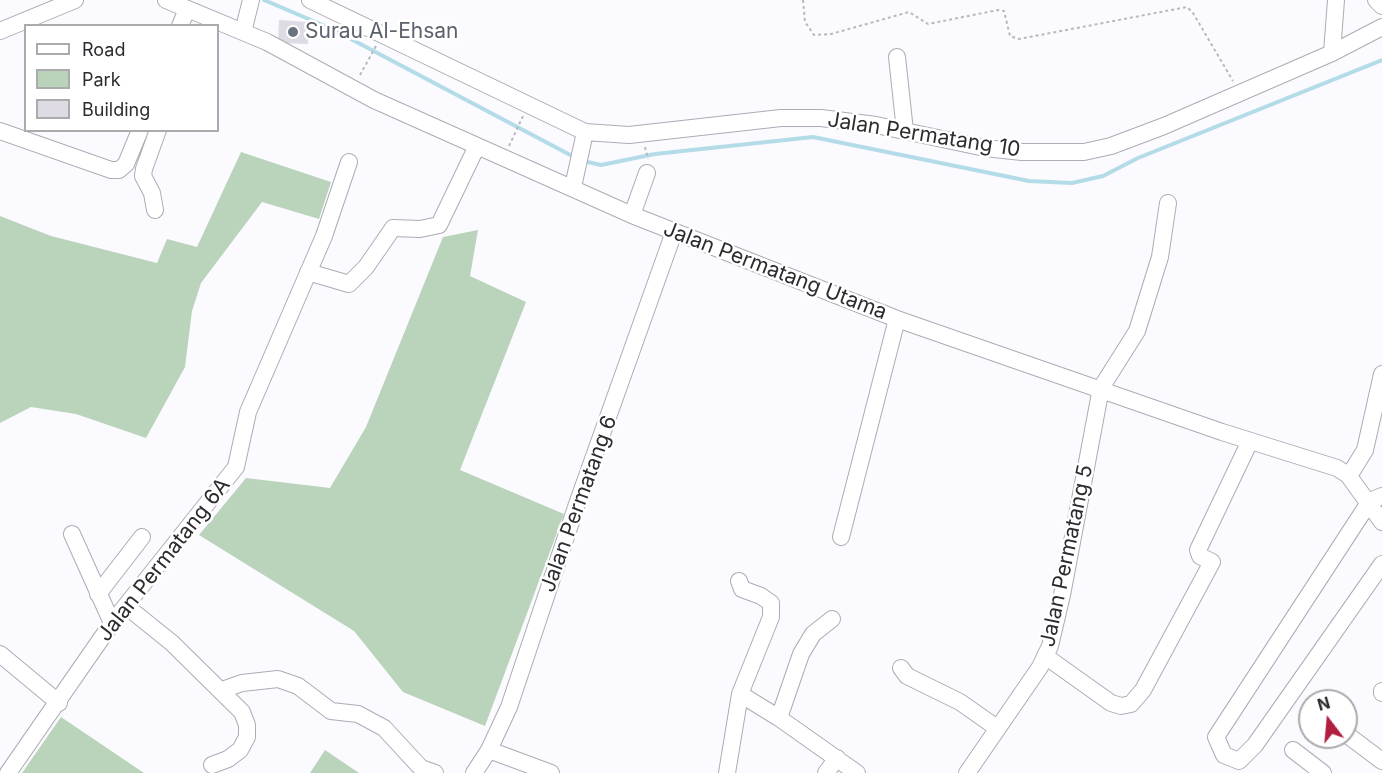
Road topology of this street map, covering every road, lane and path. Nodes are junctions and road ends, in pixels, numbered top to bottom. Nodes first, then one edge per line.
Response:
1 (75, 0) edge
2 (166, 0) edge
3 (310, 0) edge
4 (803, 0) edge
5 (1336, 0) edge
6 (1376, 0) edge
7 (250, 6) edge
8 (1382, 6) edge
9 (187, 9) junction
10 (202, 21) edge
11 (181, 24) edge
12 (219, 26) edge
13 (1382, 27) edge
14 (0, 31) edge
15 (243, 32) junction
16 (378, 42) dead end
17 (1332, 53) junction
18 (897, 57) dead end
19 (369, 62) dead end
20 (1240, 92) junction
21 (521, 122) dead end
22 (0, 131) edge
23 (905, 131) junction
24 (139, 132) edge
25 (158, 132) edge
26 (584, 135) junction
27 (644, 142) dead end
28 (477, 146) junction
29 (510, 146) dead end
30 (349, 162) dead end
31 (648, 168) joint
32 (575, 180) junction
33 (1168, 203) dead end
34 (154, 210) dead end
35 (632, 215) junction
36 (674, 232) junction
37 (308, 272) junction
38 (897, 319) junction
39 (1382, 374) edge
40 (1101, 388) junction
41 (1378, 404) edge
42 (1250, 441) junction
43 (1349, 476) junction
44 (1376, 499) edge
45 (1382, 522) edge
46 (72, 534) dead end
47 (142, 537) dead end
48 (841, 537) dead end
49 (1382, 564) edge
50 (739, 581) dead end
51 (98, 594) junction
52 (126, 606) junction
53 (831, 619) dead end
54 (112, 623) junction
55 (0, 654) edge
56 (1045, 656) junction
57 (901, 668) dead end
58 (222, 690) junction
59 (740, 694) junction
60 (59, 703) junction
61 (779, 718) junction
62 (997, 728) junction
63 (1358, 743) edge
64 (489, 750) junction
65 (1293, 750) dead end
66 (837, 758) junction
67 (1382, 761) edge
68 (212, 765) dead end
69 (8, 773) edge
70 (435, 773) edge
71 (474, 773) edge
72 (551, 773) edge
73 (727, 773) edge
74 (826, 773) edge
75 (857, 773) edge
76 (967, 773) edge
77 (1323, 773) edge

1 - 14 street
2 - 9 street, Jalan Permatang Utama
3 - 26 street
4 - 20 path
5 - 17 street
6 - 8 street
7 - 15 street
9 - 10 street, Jalan Permatang Utama
9 - 11 street
12 - 15 street, Jalan Permatang Utama
13 - 17 street, Jalan Permatang 10
15 - 28 street, Jalan Permatang Utama
16 - 19 path
17 - 20 street, Jalan Permatang 10
18 - 23 street
20 - 23 street, Jalan Permatang 10
21 - 29 path
22 - 24 street
23 - 26 street, Jalan Permatang 10
25 - 34 street
26 - 32 street
27 - 31 path
28 - 32 street, Jalan Permatang Utama
28 - 37 street
30 - 37 street, Jalan Permatang 6A
31 - 35 street
32 - 35 street, Jalan Permatang Utama
33 - 40 street
35 - 36 street, Jalan Permatang Utama
36 - 38 street, Jalan Permatang Utama
36 - 64 street, Jalan Permatang 6
37 - 52 street, Jalan Permatang 6A
38 - 40 street, Jalan Permatang Utama
38 - 48 street
39 - 41 street
40 - 42 street, Jalan Permatang Utama
40 - 56 street, Jalan Permatang 5
41 - 43 street
42 - 43 street, Jalan Permatang Utama
42 - 56 street
43 - 44 street, Jalan Permatang Utama
44 - 45 street, Jalan Permatang Utama
44 - 49 street
46 - 51 street
47 - 51 street
50 - 59 street
51 - 54 street
52 - 54 street, Jalan Permatang 6A
52 - 58 street
53 - 61 street
54 - 60 street, Jalan Permatang 6A
55 - 60 street
56 - 62 street, Jalan Permatang 5
57 - 62 street
58 - 68 street
58 - 70 street
59 - 61 street
59 - 73 street
60 - 69 street, Jalan Permatang 6A
61 - 66 street
62 - 76 street, Jalan Permatang 5
63 - 67 street
64 - 71 street, Jalan Permatang 6
64 - 72 street
65 - 77 street
66 - 74 street
66 - 75 street

